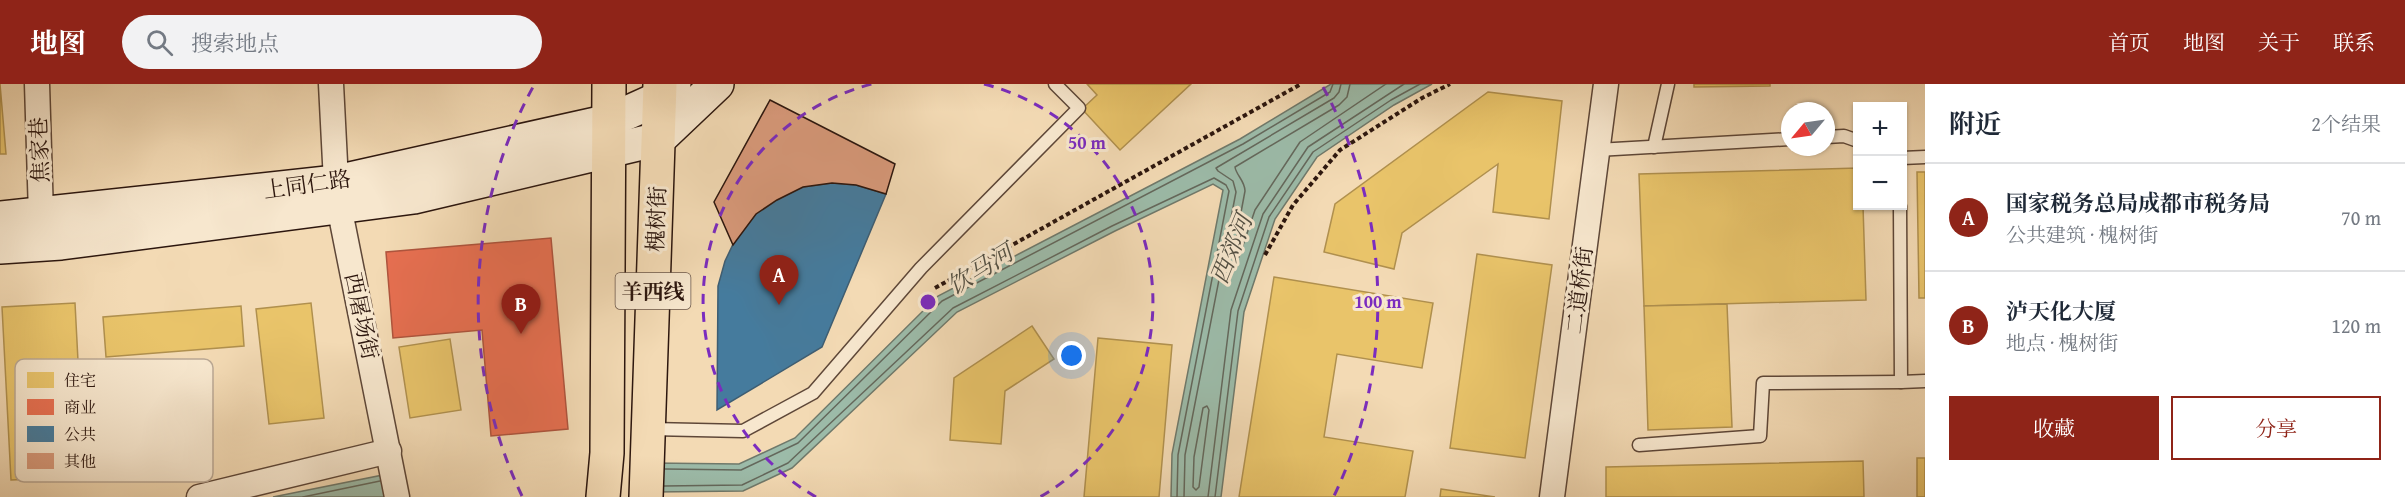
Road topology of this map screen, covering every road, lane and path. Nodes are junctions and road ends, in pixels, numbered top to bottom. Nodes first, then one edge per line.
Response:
1 (37, 84) edge
2 (331, 84) edge
3 (609, 84) edge
4 (717, 84) edge
5 (1055, 84) edge
6 (1301, 84) edge
7 (1450, 84) edge
8 (1606, 84) edge
9 (1668, 84) edge
10 (665, 88) edge
11 (1835, 136) edge
12 (608, 137) junction
13 (659, 139) junction
14 (1853, 139) edge
15 (1781, 140) edge
16 (1654, 147) junction
17 (1597, 150) junction
18 (1925, 157) edge
19 (1907, 158) edge
20 (338, 194) junction
21 (1900, 210) edge
22 (41, 215) junction
23 (0, 218) edge
24 (0, 247) edge
25 (1265, 255) dead end
26 (930, 290) dead end
27 (1925, 381) edge
28 (1901, 382) junction
29 (648, 429) junction
30 (1639, 445) dead end
31 (389, 451) junction
32 (198, 497) edge
33 (398, 497) edge
34 (603, 497) edge
35 (646, 497) edge
36 (1552, 497) edge

1 - 22 street, 焦家巷
2 - 20 street, 西屠场街
3 - 12 main road, 羊西线
4 - 13 street
5 - 29 lane
6 - 26 path
7 - 25 path
8 - 17 street, 二道桥街
9 - 16 lane
10 - 12 street
10 - 13 main road, 槐树街 / 羊西线
11 - 14 lane
12 - 13 street
12 - 20 street, 上同仁路
12 - 34 main road, 羊西线
13 - 29 main road, 槐树街 / 羊西线
15 - 16 lane
16 - 17 lane
17 - 36 street, 二道桥街
18 - 19 lane
20 - 22 street, 上同仁路
20 - 24 street
20 - 31 street, 西屠场街
21 - 28 lane
22 - 23 street, 上同仁路
27 - 28 lane
28 - 30 lane
29 - 35 main road, 槐树街 / 羊西线
31 - 32 street
31 - 33 street, 西屠场街

